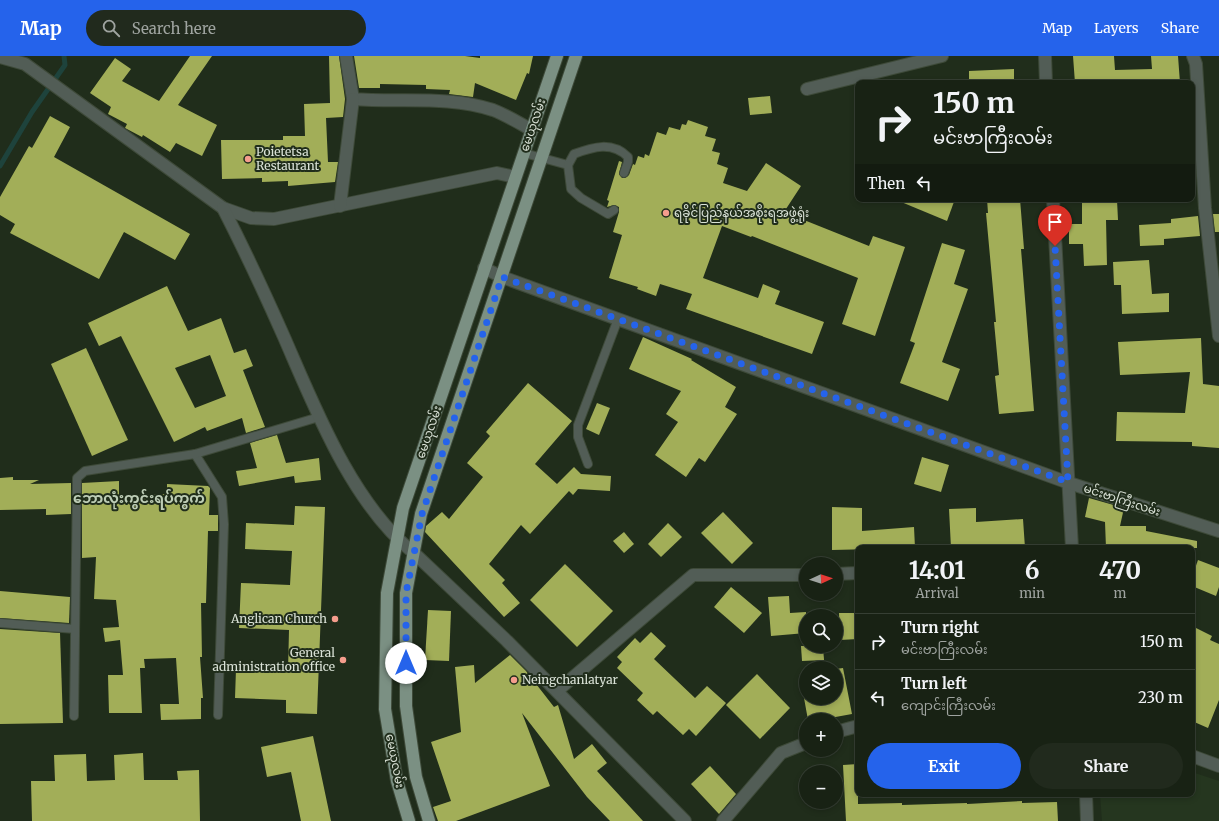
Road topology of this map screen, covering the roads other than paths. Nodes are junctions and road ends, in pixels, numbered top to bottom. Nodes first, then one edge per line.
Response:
1 (346, 56) edge
2 (557, 56) edge
3 (576, 56) edge
4 (942, 56) edge
5 (1044, 56) edge
6 (1193, 56) edge
7 (0, 57) edge
8 (1046, 80) edge
9 (807, 89) dead end
10 (353, 99) junction
11 (532, 130) junction
12 (524, 153) junction
13 (542, 158) junction
14 (568, 165) junction
15 (624, 173) dead end
16 (515, 177) junction
17 (1053, 202) edge
18 (340, 206) junction
19 (224, 208) junction
20 (614, 210) dead end
21 (484, 268) junction
22 (502, 277) junction
23 (618, 319) junction
24 (1219, 336) edge
25 (319, 417) junction
26 (195, 454) junction
27 (588, 464) dead end
28 (1068, 482) junction
29 (1219, 531) edge
30 (397, 540) junction
31 (1072, 545) edge
32 (414, 553) junction
33 (855, 573) edge
34 (799, 574) edge
35 (843, 574) edge
36 (0, 624) edge
37 (75, 629) junction
38 (557, 691) junction
39 (218, 714) dead end
40 (74, 716) dead end
41 (855, 727) edge
42 (843, 730) edge
43 (799, 746) edge
44 (1195, 757) edge
45 (1219, 766) edge
46 (1086, 797) edge
47 (409, 821) edge
48 (429, 821) edge
49 (685, 821) edge
50 (723, 821) edge
51 (1087, 821) edge

1 - 10 street
2 - 11 main road, မေယုလမ်း
3 - 13 main road, မေယုလမ်း
4 - 9 street
5 - 8 street
6 - 24 street
7 - 19 street
10 - 11 street
10 - 18 street
11 - 12 main road, မေယုလမ်း
12 - 13 lane
12 - 16 main road, မေယုလမ်း
13 - 14 lane
13 - 22 main road, မေယုလမ်း
14 - 15 lane
14 - 20 lane
16 - 18 street
16 - 21 main road, မေယုလမ်း
17 - 28 street
18 - 19 street
19 - 25 street
21 - 22 street, မင်းဗာကြီးလမ်း
21 - 30 main road, မေယုလမ်း
22 - 23 street, မင်းဗာကြီးလမ်း
22 - 32 main road, မေယုလမ်း
23 - 27 lane
23 - 28 street, မင်းဗာကြီးလမ်း
25 - 26 lane
25 - 30 street
26 - 37 lane
26 - 39 lane
28 - 29 street, မင်းဗာကြီးလမ်း
28 - 31 street
30 - 32 street
30 - 47 main road, မေယုလမ်း
32 - 38 street
32 - 48 main road, မေယုလမ်း
33 - 35 street
34 - 38 street
36 - 37 lane
37 - 40 lane
38 - 49 street
41 - 42 street
43 - 50 street
44 - 45 street
46 - 51 street

